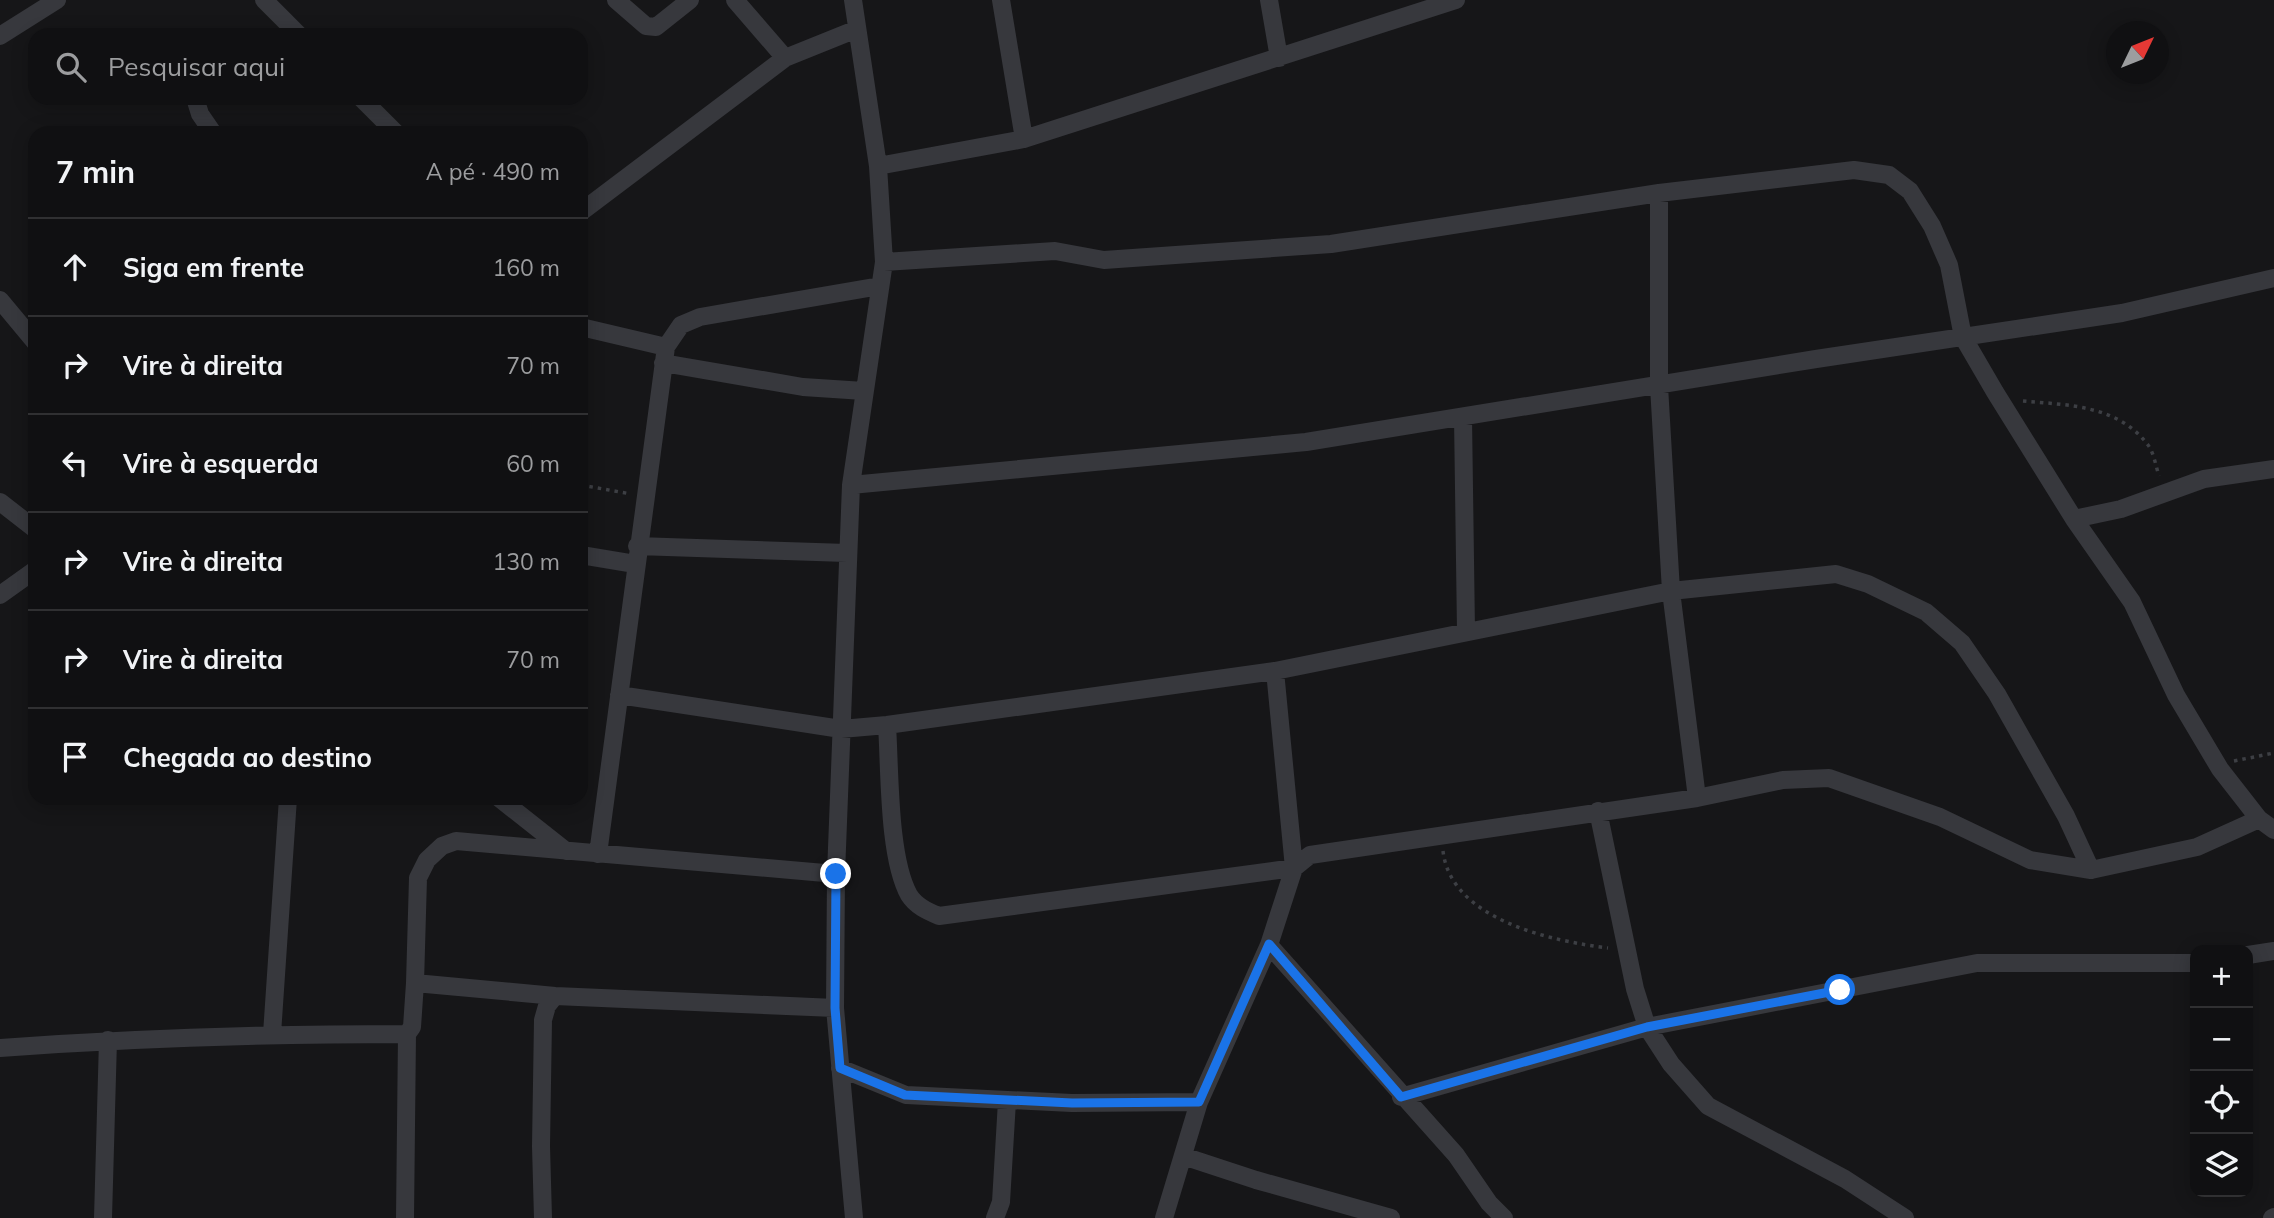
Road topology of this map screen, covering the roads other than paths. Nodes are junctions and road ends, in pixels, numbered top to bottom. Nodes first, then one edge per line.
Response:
1 (57, 0) edge
2 (264, 0) edge
3 (616, 0) edge
4 (690, 0) edge
5 (735, 0) edge
6 (853, 0) edge
7 (1001, 0) edge
8 (1269, 0) edge
9 (1456, 0) edge
10 (292, 28) edge
11 (857, 29) junction
12 (0, 36) edge
13 (785, 58) junction
14 (1279, 58) junction
15 (197, 105) edge
16 (368, 105) edge
17 (208, 126) edge
18 (389, 126) edge
19 (1024, 139) junction
20 (878, 166) junction
21 (1659, 193) junction
22 (588, 207) edge
23 (884, 262) junction
24 (2274, 278) edge
25 (880, 286) junction
26 (0, 300) edge
27 (588, 329) edge
28 (28, 334) edge
29 (1963, 337) junction
30 (664, 355) junction
31 (1659, 386) junction
32 (864, 391) junction
33 (1463, 417) junction
34 (2274, 470) edge
35 (851, 485) junction
36 (0, 502) edge
37 (2074, 519) junction
38 (28, 524) edge
39 (846, 553) junction
40 (588, 555) edge
41 (636, 555) junction
42 (28, 575) edge
43 (1671, 591) junction
44 (0, 595) edge
45 (1466, 631) junction
46 (1275, 671) junction
47 (619, 695) junction
48 (887, 725) junction
49 (841, 729) junction
50 (1697, 798) junction
51 (288, 805) edge
52 (508, 805) edge
53 (1598, 811) junction
54 (2259, 819) junction
55 (2274, 830) edge
56 (566, 851) junction
57 (598, 855) junction
58 (1294, 868) junction
59 (2091, 870) junction
60 (836, 874) junction
61 (1269, 944) junction
62 (2274, 951) edge
63 (2253, 954) edge
64 (2190, 963) edge
65 (415, 983) junction
66 (555, 996) junction
67 (835, 1008) junction
68 (1647, 1027) junction
69 (272, 1034) junction
70 (407, 1034) junction
71 (108, 1040) junction
72 (0, 1048) edge
73 (840, 1068) junction
74 (1401, 1097) junction
75 (1007, 1101) junction
76 (1199, 1102) junction
77 (1183, 1156) junction
78 (103, 1218) edge
79 (404, 1218) edge
80 (543, 1218) edge
81 (854, 1218) edge
82 (995, 1218) edge
83 (1164, 1218) edge
84 (1391, 1218) edge
85 (1504, 1218) edge
86 (1905, 1218) edge

1 - 12 street
2 - 10 street
3 - 4 street
5 - 13 street
6 - 11 street
7 - 19 street
8 - 14 street
9 - 14 street
11 - 13 street
11 - 20 street
13 - 22 street
14 - 19 street
15 - 17 street
16 - 18 street
19 - 20 street
20 - 23 street
21 - 23 street
21 - 29 street
21 - 31 street
23 - 25 street
24 - 29 street
25 - 30 street
25 - 32 street
26 - 28 street
27 - 30 street
29 - 31 street
29 - 37 street
30 - 32 street
30 - 41 street
31 - 33 street
31 - 43 street
32 - 35 street
33 - 35 street
33 - 45 street
34 - 37 street
35 - 39 street
36 - 38 street
37 - 54 street
39 - 41 street
39 - 49 street
40 - 41 street
41 - 47 street
42 - 44 street
43 - 45 street
43 - 50 street
43 - 59 street
45 - 46 street
46 - 48 street
46 - 58 street
47 - 49 street
47 - 57 street
48 - 49 street
48 - 58 street
49 - 60 street
50 - 53 street
50 - 59 street
51 - 69 street
52 - 56 street
53 - 58 street
53 - 68 street
54 - 55 street
54 - 59 street
56 - 57 street
56 - 65 street
57 - 60 street
58 - 61 street
60 - 67 street
61 - 74 street
61 - 76 street
62 - 63 street
64 - 68 street
65 - 66 street
65 - 70 street
66 - 67 street
66 - 80 street
67 - 73 street
68 - 74 street
68 - 86 street
69 - 70 street
69 - 71 street
70 - 79 street
71 - 72 street
71 - 78 street
73 - 75 street
73 - 81 street
74 - 85 street
75 - 76 street
75 - 82 street
76 - 77 street
77 - 83 street
77 - 84 street

